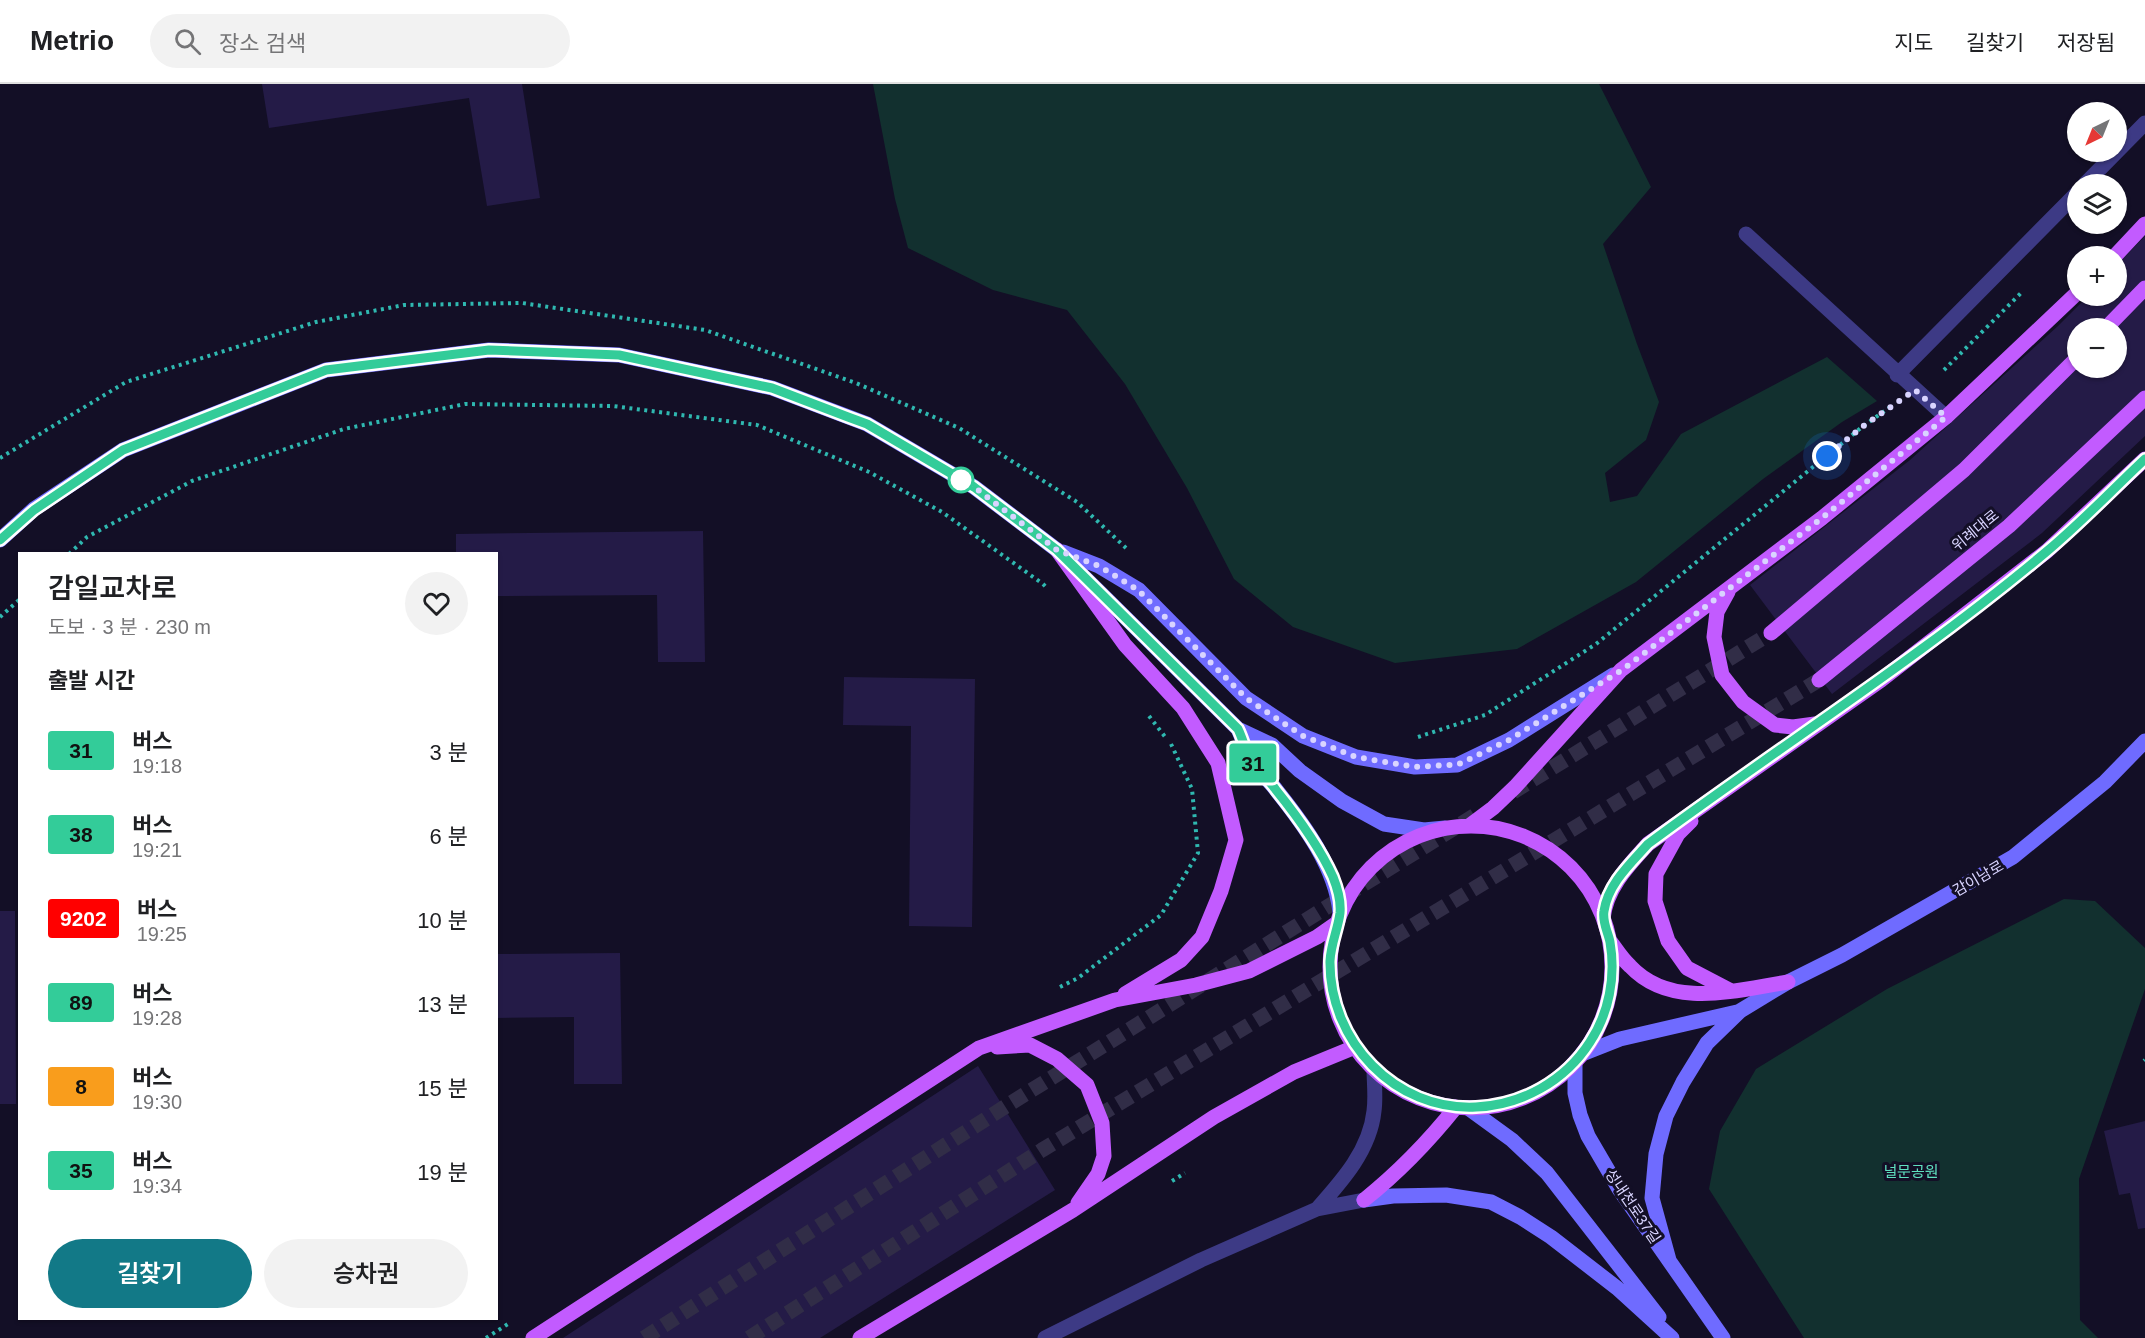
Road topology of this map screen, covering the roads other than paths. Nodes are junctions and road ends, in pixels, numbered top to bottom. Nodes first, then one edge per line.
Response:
1 (2145, 123) edge
2 (2095, 174) edge
3 (2067, 203) edge
4 (2145, 224) edge
5 (1746, 234) dead end
6 (2124, 246) edge
7 (2145, 288) edge
8 (2067, 302) edge
9 (2116, 318) edge
10 (2067, 368) edge
11 (1897, 375) junction
12 (2145, 398) edge
13 (1946, 417) junction
14 (2145, 459) edge
15 (0, 540) edge
16 (1057, 550) junction
17 (1730, 587) junction
18 (1771, 633) tunnel mouth
19 (1622, 670) junction
20 (1819, 680) tunnel mouth
21 (1818, 724) junction
22 (1238, 729) junction
23 (2145, 741) edge
24 (1728, 787) junction
25 (1469, 826) junction
26 (1445, 828) junction
27 (1338, 917) junction
28 (1603, 918) junction
29 (1610, 941) junction
30 (1788, 982) junction
31 (1731, 991) junction
32 (1115, 1000) junction
33 (1740, 1011) junction
34 (1355, 1047) junction
35 (979, 1048) junction
36 (1579, 1058) junction
37 (1374, 1069) junction
38 (1462, 1107) junction
39 (1364, 1200) junction
40 (1317, 1209) junction
41 (1073, 1210) junction
42 (1669, 1260) junction
43 (533, 1338) edge
44 (860, 1338) edge
45 (1045, 1338) edge
46 (1674, 1338) edge
47 (1723, 1338) edge

1 - 2 street
3 - 11 street
4 - 6 main road
5 - 11 street
7 - 9 main road
8 - 13 main road
10 - 18 main road
11 - 13 street
12 - 20 main road, 위례대로
13 - 17 main road
14 - 21 main road
15 - 16 main road
16 - 19 main road
16 - 22 main road
16 - 32 main road
17 - 19 main road
17 - 21 main road
19 - 25 main road
21 - 24 main road
22 - 26 main road
22 - 27 main road
23 - 30 main road, 감이남로
24 - 28 main road
24 - 31 main road
25 - 26 main road
25 - 28 main road
26 - 27 main road
27 - 32 main road
27 - 34 main road
28 - 29 main road
29 - 31 main road
29 - 36 main road
30 - 31 main road
30 - 33 main road, 감이남로
32 - 35 main road
33 - 36 main road
33 - 42 main road
34 - 37 main road
34 - 41 main road
35 - 41 main road
35 - 43 main road
36 - 38 main road
36 - 42 main road, 성내천로37길
37 - 38 main road
37 - 40 street
38 - 39 main road
38 - 46 main road
39 - 40 street
39 - 46 main road
40 - 45 street
41 - 44 main road
42 - 47 main road, 성내천로37길

